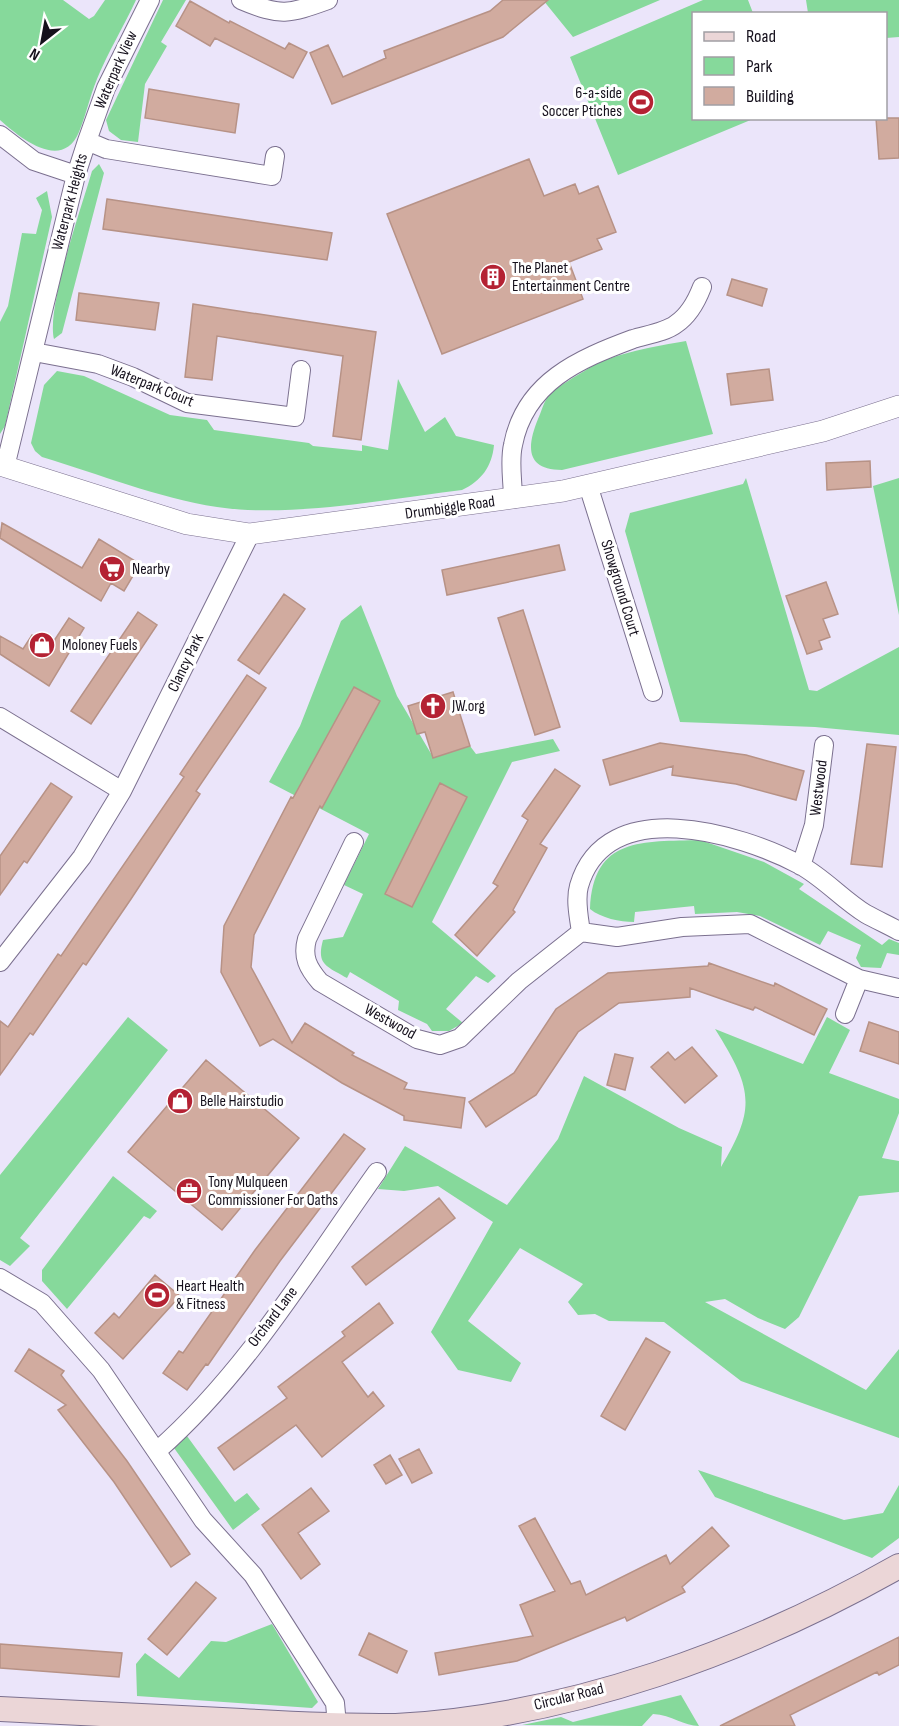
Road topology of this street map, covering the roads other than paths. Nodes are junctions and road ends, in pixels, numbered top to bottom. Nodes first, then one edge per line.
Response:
1 (150, 0) edge
2 (241, 0) edge
3 (328, 0) edge
4 (0, 135) edge
5 (87, 141) junction
6 (275, 156) dead end
7 (76, 175) junction
8 (702, 287) dead end
9 (34, 352) junction
10 (301, 370) dead end
11 (899, 406) edge
12 (3, 466) edge
13 (588, 485) junction
14 (513, 499) junction
15 (250, 534) junction
16 (653, 692) dead end
17 (0, 717) edge
18 (824, 745) dead end
19 (122, 791) junction
20 (354, 842) dead end
21 (801, 866) junction
22 (899, 931) edge
23 (581, 932) junction
24 (0, 962) edge
25 (859, 979) junction
26 (898, 988) edge
27 (845, 1014) dead end
28 (377, 1172) dead end
29 (3, 1284) edge
30 (158, 1451) junction
31 (899, 1566) edge
32 (0, 1709) edge
33 (497, 1721) edge
34 (239, 1724) edge
35 (337, 1725) edge

1 - 5 street, Waterpark View
2 - 3 street
4 - 7 street
5 - 6 street, Waterpark Heights
5 - 7 street, Waterpark Heights
7 - 9 street, Waterpark Heights
8 - 14 street
9 - 10 street, Waterpark Court
9 - 12 street, Waterpark Heights
11 - 13 street, Drumbiggle Road
12 - 15 street, Drumbiggle Road
13 - 14 street, Drumbiggle Road
13 - 16 street, Showground Court
14 - 15 street, Drumbiggle Road
15 - 19 street, Clancy Park
17 - 19 street
18 - 21 street, Westwood
19 - 24 street, Clancy Park
20 - 23 street, Westwood
21 - 22 street
21 - 23 street
23 - 25 street
25 - 26 street
25 - 27 street
28 - 30 street, Orchard Lane
29 - 30 street
30 - 35 street
31 - 33 main road, Circular Road
32 - 34 main road, Circular Road
33 - 35 main road, Circular Road
34 - 35 main road, Circular Road

